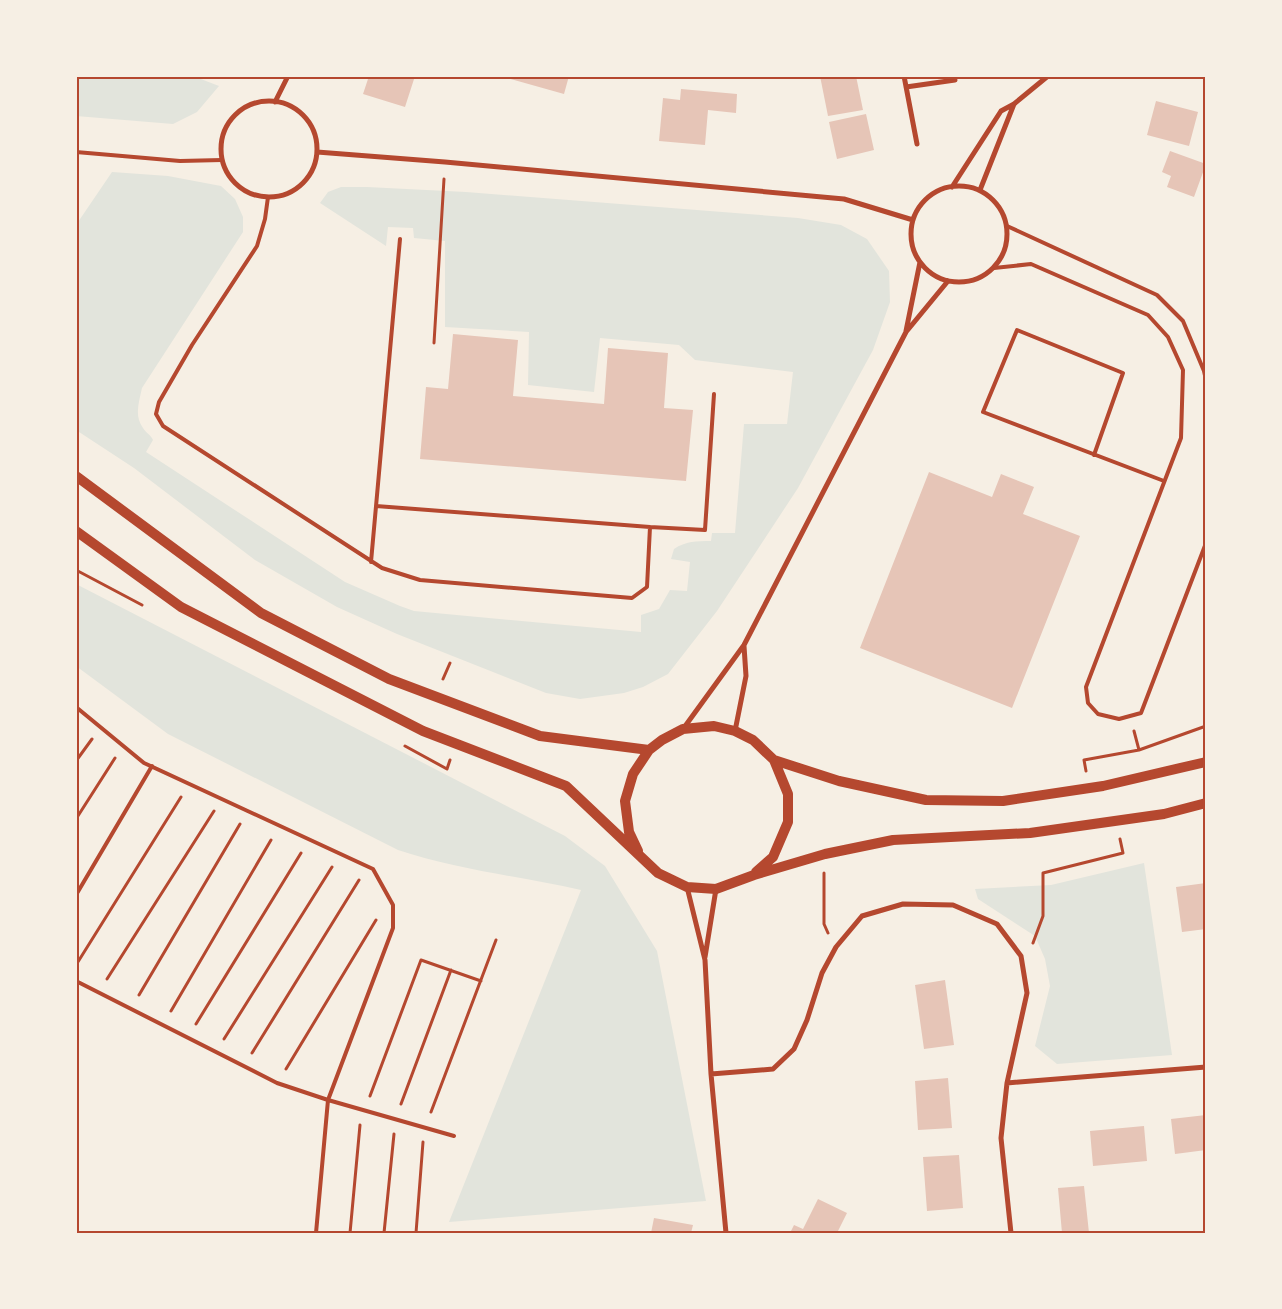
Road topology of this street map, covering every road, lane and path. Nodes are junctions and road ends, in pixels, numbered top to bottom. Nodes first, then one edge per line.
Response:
1 (288, 76) edge
2 (904, 76) edge
3 (1048, 76) edge
4 (955, 80) dead end
5 (906, 87) junction
6 (275, 102) junction
7 (1014, 104) junction
8 (917, 144) dead end
9 (76, 152) edge
10 (317, 152) junction
11 (222, 160) junction
12 (445, 162) junction
13 (952, 187) junction
14 (980, 190) junction
15 (268, 196) junction
16 (913, 220) junction
17 (1007, 226) junction
18 (400, 239) dead end
19 (920, 262) junction
20 (994, 268) junction
21 (948, 281) junction
22 (906, 332) junction
23 (434, 343) dead end
24 (1206, 380) edge
25 (714, 394) dead end
26 (1094, 455) junction
27 (76, 476) edge
28 (1164, 481) junction
29 (376, 506) junction
30 (650, 527) junction
31 (76, 531) edge
32 (1206, 542) edge
33 (371, 562) junction
34 (744, 645) junction
35 (76, 707) edge
36 (1130, 716) junction
37 (100, 726) junction
38 (1206, 726) edge
39 (683, 730) junction
40 (735, 731) junction
41 (124, 745) junction
42 (649, 750) junction
43 (774, 760) junction
44 (76, 761) edge
45 (1206, 762) edge
46 (152, 766) junction
47 (189, 784) junction
48 (222, 798) junction
49 (1206, 803) edge
50 (247, 810) junction
51 (76, 819) edge
52 (280, 826) junction
53 (309, 839) junction
54 (341, 854) junction
55 (825, 854) junction
56 (642, 857) junction
57 (368, 866) junction
58 (754, 874) junction
59 (687, 887) junction
60 (716, 889) junction
61 (76, 894) edge
62 (389, 898) junction
63 (496, 940) dead end
64 (836, 946) junction
65 (705, 960) junction
66 (76, 965) edge
67 (451, 970) junction
68 (76, 980) edge
69 (481, 981) junction
70 (99, 992) junction
71 (131, 1009) junction
72 (163, 1025) junction
73 (188, 1037) junction
74 (216, 1052) junction
75 (244, 1066) junction
76 (1206, 1068) edge
77 (711, 1074) junction
78 (277, 1083) junction
79 (1007, 1083) junction
80 (328, 1100) junction
81 (363, 1110) junction
82 (396, 1119) junction
83 (425, 1128) junction
84 (454, 1136) dead end
85 (316, 1233) edge
86 (350, 1233) edge
87 (384, 1233) edge
88 (416, 1233) edge
89 (726, 1233) edge
90 (1011, 1233) edge

1 - 6 street
2 - 5 street
3 - 7 street
4 - 5 street
5 - 8 street
6 - 10 street
6 - 11 street
7 - 13 street
7 - 14 street
9 - 11 lane
10 - 12 street
10 - 15 street
11 - 15 street
12 - 16 street
12 - 23 path
13 - 14 street
13 - 16 street
14 - 17 street
15 - 33 lane
16 - 19 street
17 - 20 street
17 - 24 lane
18 - 29 lane
19 - 21 street
19 - 22 street
20 - 21 street
20 - 28 lane
21 - 22 street
22 - 34 street
25 - 30 lane
26 - 26 lane
26 - 28 lane
27 - 42 main road
28 - 36 lane
29 - 30 lane
29 - 33 lane
30 - 33 lane
31 - 56 main road
32 - 36 lane
34 - 39 street
34 - 40 street
35 - 37 lane
36 - 38 path
37 - 41 lane
37 - 44 path
39 - 40 main road
39 - 42 main road
40 - 43 main road
41 - 46 lane
41 - 51 path
42 - 56 main road
43 - 45 main road
43 - 58 main road
46 - 47 lane
46 - 61 lane
47 - 48 lane
47 - 66 path
48 - 50 lane
48 - 70 path
49 - 55 main road
50 - 52 lane
50 - 71 path
52 - 53 lane
52 - 72 path
53 - 54 lane
53 - 73 path
54 - 57 lane
54 - 74 path
55 - 58 main road
55 - 64 path
56 - 59 main road
57 - 62 lane
57 - 75 path
58 - 60 main road
59 - 60 main road
59 - 65 street
60 - 65 street
62 - 78 path
62 - 80 lane
63 - 69 path
64 - 77 street
64 - 79 street
65 - 77 street
67 - 69 path
67 - 81 path
67 - 82 path
68 - 70 lane
69 - 83 path
70 - 71 lane
71 - 72 lane
72 - 73 lane
73 - 74 lane
74 - 75 lane
75 - 78 lane
76 - 79 street
77 - 89 street
78 - 80 lane
79 - 90 street
80 - 81 lane
80 - 85 lane
81 - 82 lane
81 - 86 path
82 - 83 lane
82 - 87 path
83 - 84 lane
83 - 88 path

